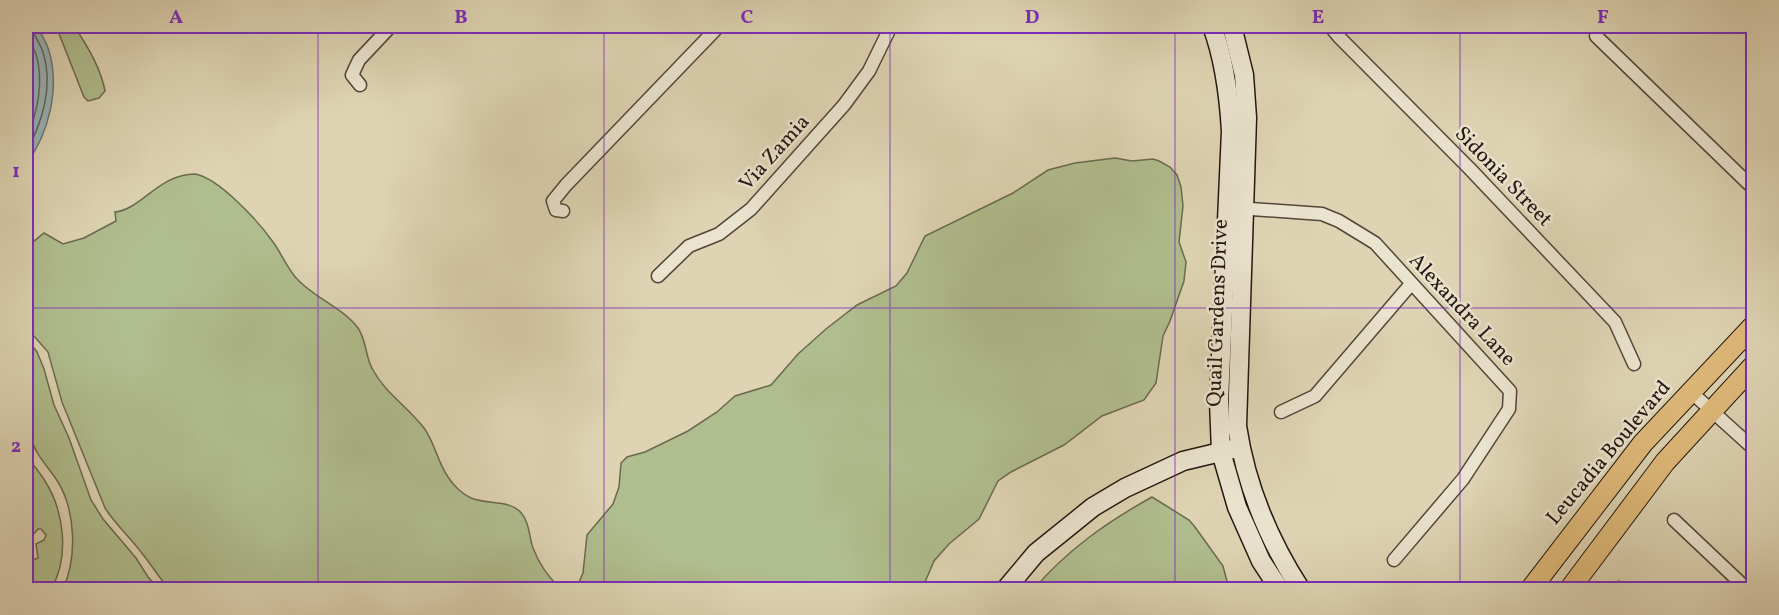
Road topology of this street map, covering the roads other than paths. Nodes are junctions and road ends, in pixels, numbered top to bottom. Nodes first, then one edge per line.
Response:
1 (391, 26) edge
2 (719, 26) edge
3 (891, 26) edge
4 (1212, 26) edge
5 (1232, 26) edge
6 (1330, 26) edge
7 (1596, 36) dead end
8 (360, 85) dead end
9 (1754, 189) edge
10 (1236, 207) junction
11 (563, 211) dead end
12 (658, 276) dead end
13 (1411, 284) junction
14 (1754, 325) edge
15 (1634, 364) dead end
16 (1754, 365) edge
17 (1691, 392) junction
18 (1712, 410) junction
19 (1281, 412) dead end
20 (1240, 448) junction
21 (1754, 449) edge
22 (1221, 452) junction
23 (1674, 520) dead end
24 (1394, 560) dead end
25 (1744, 588) edge
26 (1005, 590) edge
27 (1280, 590) edge
28 (1301, 590) edge
29 (1530, 590) edge
30 (1569, 590) edge

1 - 8 street
2 - 11 street
3 - 12 street, Via Zamia
4 - 10 main road, Quail Gardens Drive
5 - 10 main road, Quail Gardens Drive
6 - 15 street, Sidonia Street
7 - 9 street
10 - 13 street, Alexandra Lane
10 - 20 main road, Quail Gardens Drive
10 - 22 main road, Quail Gardens Drive
13 - 19 street
13 - 24 street, Alexandra Lane
14 - 17 main road, Leucadia Boulevard
16 - 18 main road
17 - 18 street
17 - 29 main road, Leucadia Boulevard
18 - 21 street
18 - 30 main road
20 - 22 main road
20 - 28 main road, Quail Gardens Drive
22 - 26 main road
22 - 27 main road, Quail Gardens Drive
23 - 25 street

